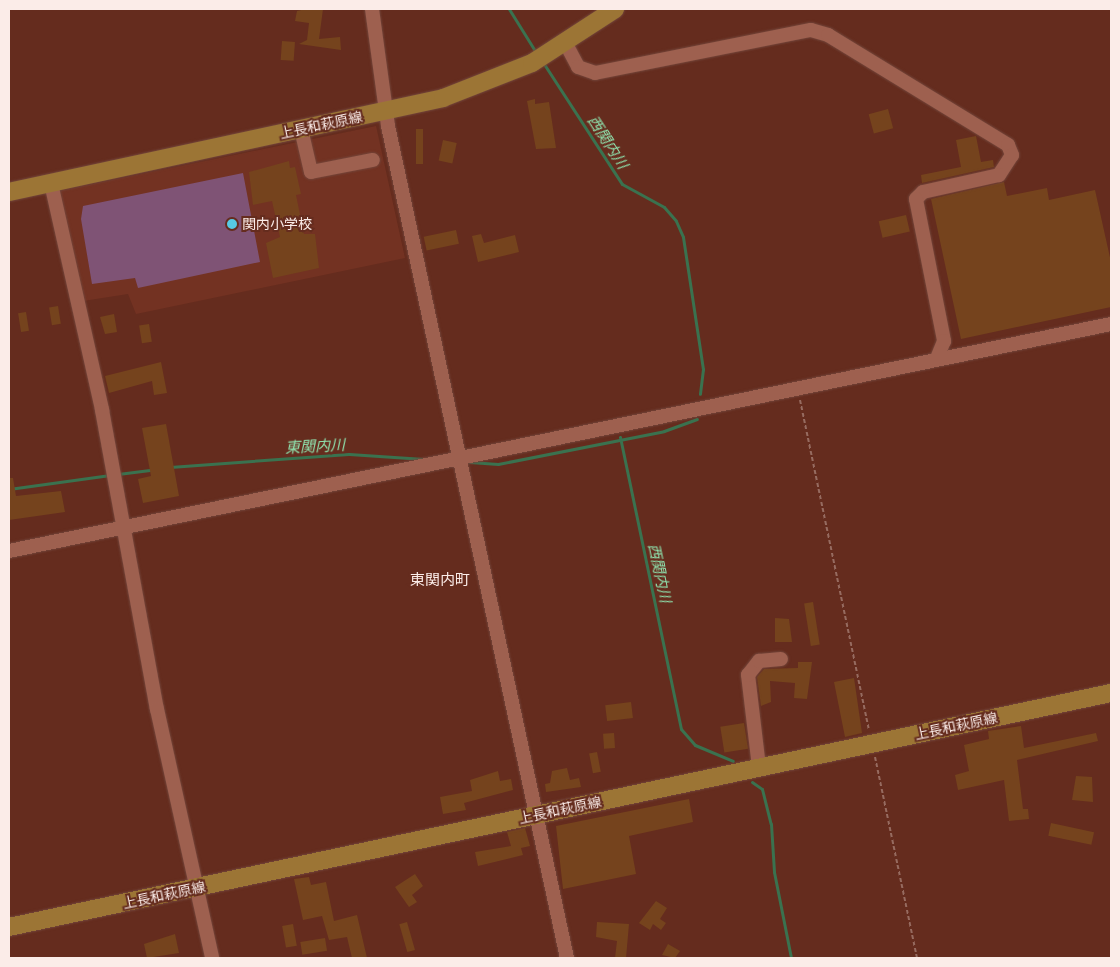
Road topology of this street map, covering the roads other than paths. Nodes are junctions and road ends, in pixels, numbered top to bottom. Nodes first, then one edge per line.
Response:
1 (372, 9) edge
2 (615, 9) edge
3 (566, 44) junction
4 (386, 111) junction
5 (301, 129) junction
6 (373, 160) dead end
7 (51, 183) junction
8 (9, 192) edge
9 (1111, 324) edge
10 (937, 358) junction
11 (459, 461) junction
12 (124, 529) junction
13 (9, 551) edge
14 (781, 659) dead end
15 (1111, 692) edge
16 (759, 767) junction
17 (534, 816) junction
18 (197, 888) junction
19 (9, 927) edge
20 (212, 958) edge
21 (567, 958) edge

1 - 4 street
2 - 3 main road, 上長和萩原線
3 - 4 main road, 上長和萩原線
3 - 10 street
4 - 5 main road, 上長和萩原線
4 - 11 street
5 - 6 street
5 - 7 main road, 上長和萩原線
7 - 8 main road, 上長和萩原線
7 - 12 street
9 - 10 street
10 - 11 street
11 - 12 street
11 - 17 street
12 - 13 street
12 - 18 street
14 - 16 street
15 - 16 main road, 上長和萩原線
16 - 17 main road, 上長和萩原線
17 - 18 main road, 上長和萩原線
17 - 21 street
18 - 19 main road, 上長和萩原線
18 - 20 street

